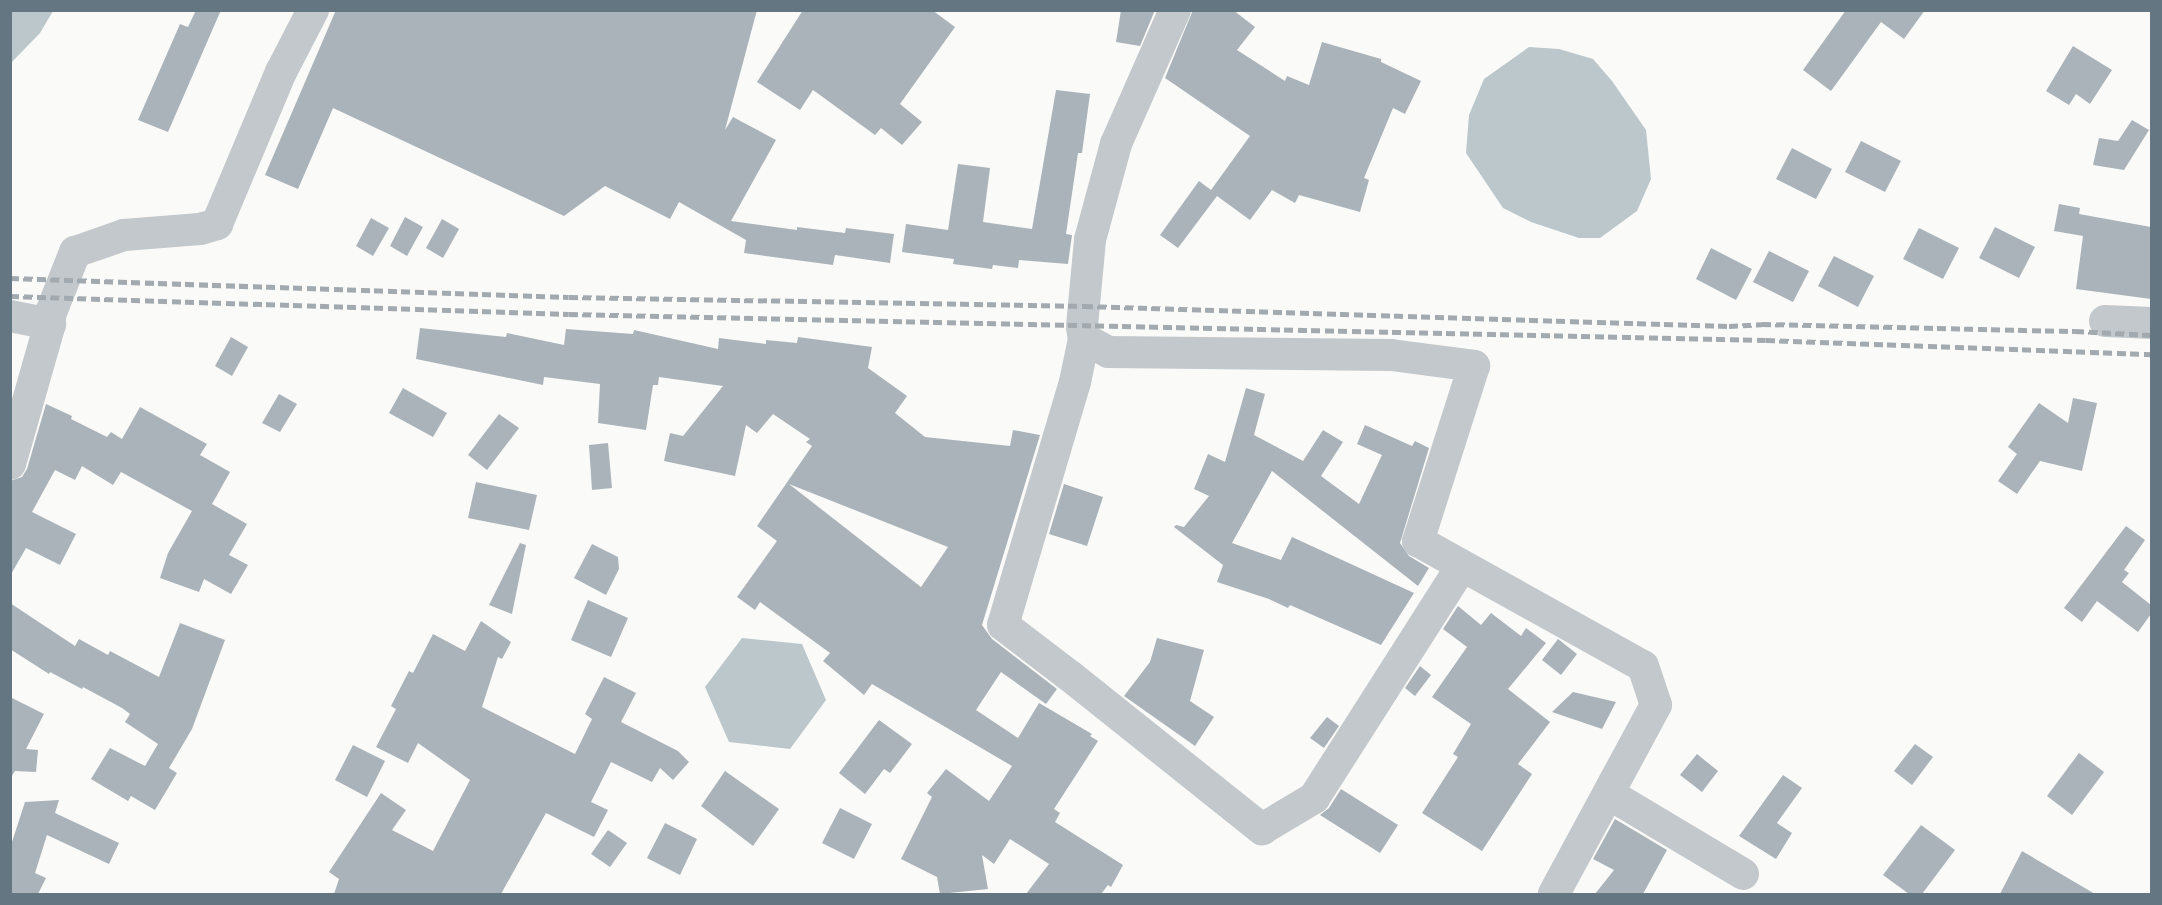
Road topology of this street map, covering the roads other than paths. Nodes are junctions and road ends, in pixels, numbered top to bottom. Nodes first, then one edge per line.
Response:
1 (313, 10) edge
2 (1175, 10) edge
3 (10, 316) edge
4 (2104, 321) dead end
5 (2151, 323) edge
6 (50, 324) junction
7 (1084, 339) junction
8 (10, 464) edge
9 (1462, 566) junction
10 (1610, 794) junction
11 (1743, 874) dead end
12 (1554, 894) edge

1 - 6 street
2 - 7 street
3 - 6 street
4 - 5 street
6 - 8 street
7 - 9 street
7 - 9 street
9 - 10 street
10 - 11 street
10 - 12 street

